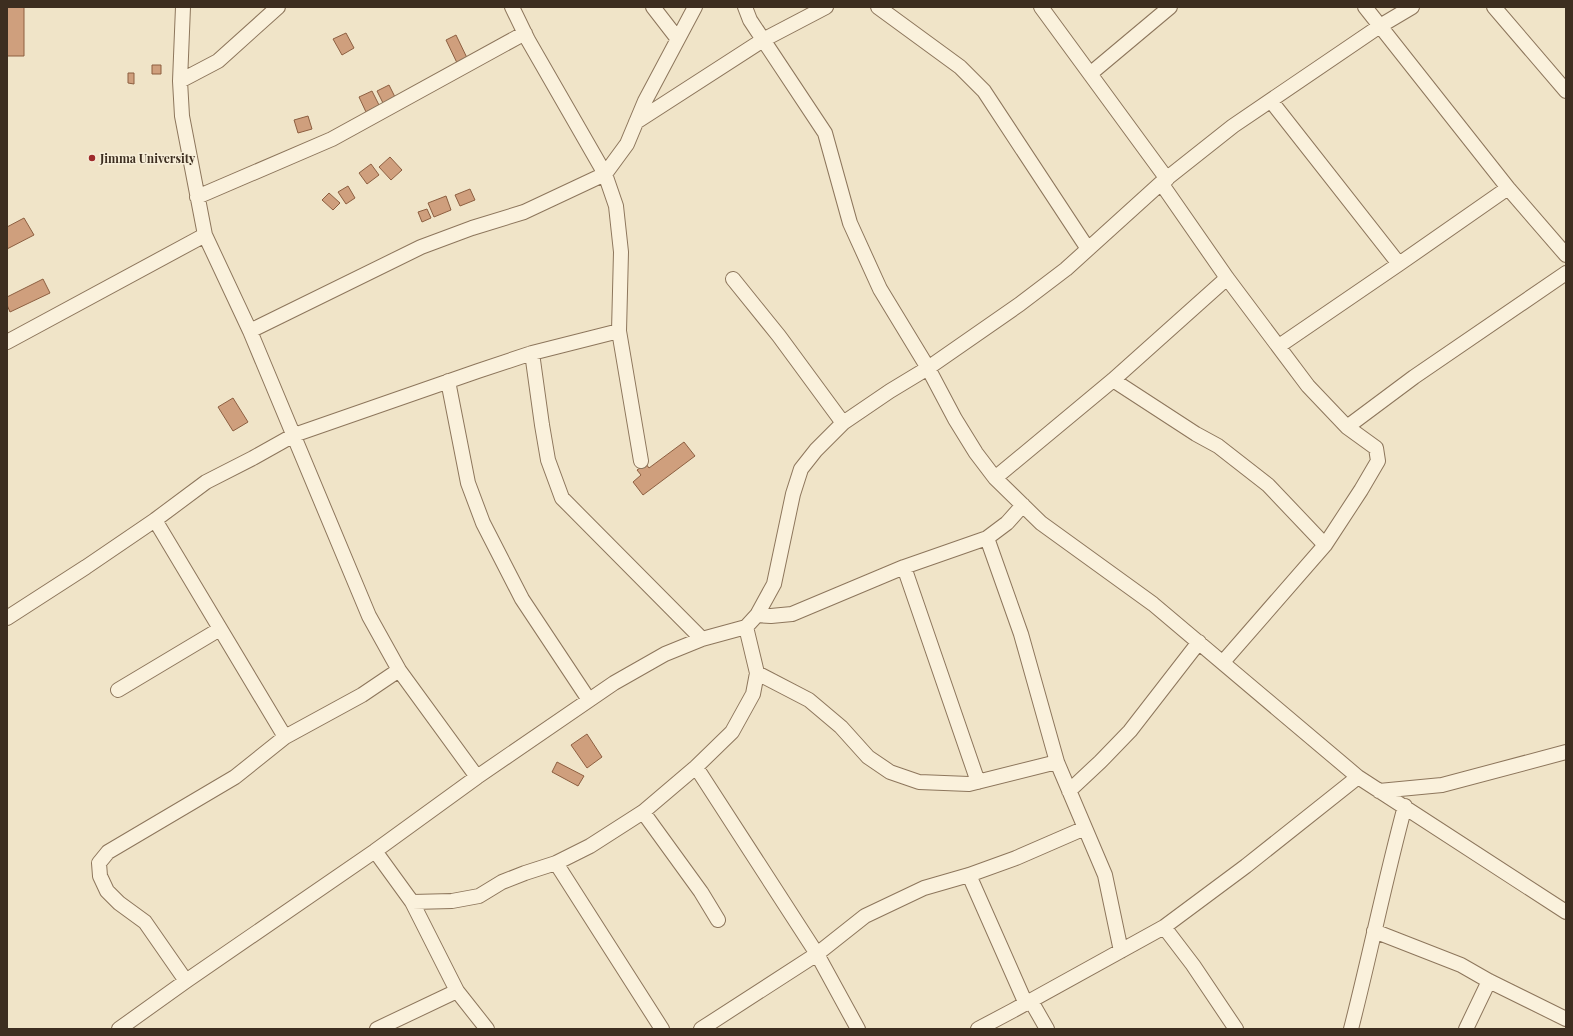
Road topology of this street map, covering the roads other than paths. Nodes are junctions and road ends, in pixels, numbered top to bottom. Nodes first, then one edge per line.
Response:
1 (183, 7) edge
2 (278, 7) edge
3 (512, 7) edge
4 (653, 7) edge
5 (695, 7) edge
6 (745, 7) edge
7 (826, 7) edge
8 (878, 7) edge
9 (1041, 7) edge
10 (1170, 7) edge
11 (1365, 7) edge
12 (1412, 7) edge
13 (1494, 7) edge
14 (1380, 26) junction
15 (525, 33) junction
16 (677, 38) junction
17 (763, 40) junction
18 (1090, 74) junction
19 (180, 81) junction
20 (1566, 91) edge
21 (1271, 101) junction
22 (636, 122) junction
23 (605, 174) junction
24 (1164, 181) junction
25 (1508, 188) junction
26 (197, 197) junction
27 (205, 235) junction
28 (1088, 249) junction
29 (1566, 254) edge
30 (1399, 264) junction
31 (1566, 273) edge
32 (1227, 278) junction
33 (733, 279) dead end
34 (250, 331) junction
35 (619, 331) junction
36 (7, 342) edge
37 (1279, 346) junction
38 (532, 354) junction
39 (928, 368) junction
40 (1113, 380) junction
41 (448, 381) junction
42 (843, 423) junction
43 (1347, 427) junction
44 (294, 435) junction
45 (641, 461) dead end
46 (995, 478) junction
47 (1023, 505) junction
48 (155, 520) junction
49 (987, 538) junction
50 (1325, 545) junction
51 (904, 568) junction
52 (757, 615) junction
53 (7, 618) edge
54 (746, 627) junction
55 (220, 629) junction
56 (702, 639) junction
57 (1199, 642) junction
58 (1223, 662) junction
59 (399, 670) junction
60 (757, 673) junction
61 (118, 690) dead end
62 (589, 700) junction
63 (285, 738) junction
64 (1566, 752) edge
65 (1057, 762) junction
66 (696, 767) junction
67 (1358, 776) junction
68 (477, 778) junction
69 (978, 782) junction
70 (1068, 791) junction
71 (1379, 791) junction
72 (1405, 806) junction
73 (643, 812) junction
74 (1085, 828) junction
75 (375, 851) junction
76 (556, 863) junction
77 (970, 875) junction
78 (412, 902) junction
79 (1566, 912) edge
80 (718, 920) dead end
81 (1164, 927) junction
82 (1374, 932) junction
83 (1120, 951) junction
84 (817, 954) junction
85 (186, 980) junction
86 (1489, 982) junction
87 (457, 991) junction
88 (1028, 1002) junction
89 (1566, 1019) edge
90 (119, 1029) edge
91 (377, 1029) edge
92 (487, 1029) edge
93 (662, 1029) edge
94 (701, 1029) edge
95 (858, 1029) edge
96 (978, 1029) edge
97 (1047, 1029) edge
98 (1236, 1029) edge
99 (1351, 1029) edge
100 (1466, 1029) edge

1 - 19 street
2 - 19 street
3 - 15 street
4 - 16 street
5 - 16 street
6 - 17 street
7 - 17 street
8 - 28 street
9 - 18 street
10 - 18 street
11 - 14 street
12 - 14 street
13 - 20 street
14 - 21 street
14 - 25 street
15 - 23 street
15 - 26 street
16 - 22 street
17 - 22 street
17 - 39 street
18 - 24 street
19 - 26 street
21 - 24 street
21 - 30 street
22 - 23 street
23 - 34 street
23 - 35 street
24 - 28 street
24 - 32 street
25 - 29 street
25 - 30 street
26 - 27 street
27 - 34 street
27 - 36 street
28 - 39 street
30 - 37 street
31 - 43 street
32 - 37 street
32 - 40 street
33 - 42 street
34 - 44 street
35 - 38 street
35 - 45 street
37 - 43 street
38 - 41 street
38 - 56 street
39 - 42 street
39 - 46 street
40 - 46 street
40 - 50 street
41 - 44 street
41 - 62 street
42 - 52 street
43 - 50 street
44 - 48 street
44 - 59 street
46 - 47 street
47 - 49 street
47 - 57 street
48 - 53 street
48 - 55 street
49 - 51 street
49 - 65 street
50 - 58 street
51 - 52 street
51 - 69 street
52 - 54 street
54 - 56 street
54 - 60 street
55 - 61 street
55 - 63 street
56 - 62 street
57 - 58 street
57 - 70 street
58 - 67 street
59 - 63 street
59 - 68 street
60 - 66 street
60 - 69 street
62 - 68 street
63 - 85 street
64 - 71 street
65 - 69 street
65 - 70 street
66 - 73 street
66 - 84 street
67 - 71 street
67 - 81 street
68 - 75 street
70 - 74 street
71 - 72 street
72 - 79 street
72 - 82 street
73 - 76 street
73 - 80 street
74 - 77 street
74 - 83 street
75 - 78 street
75 - 85 street
76 - 78 street
76 - 93 street
77 - 84 street
77 - 88 street
78 - 87 street
81 - 83 street
81 - 98 street
82 - 86 street
82 - 99 street
83 - 88 street
84 - 94 street
84 - 95 street
85 - 90 street
86 - 89 street
86 - 100 street
87 - 91 street
87 - 92 street
88 - 96 street
88 - 97 street

